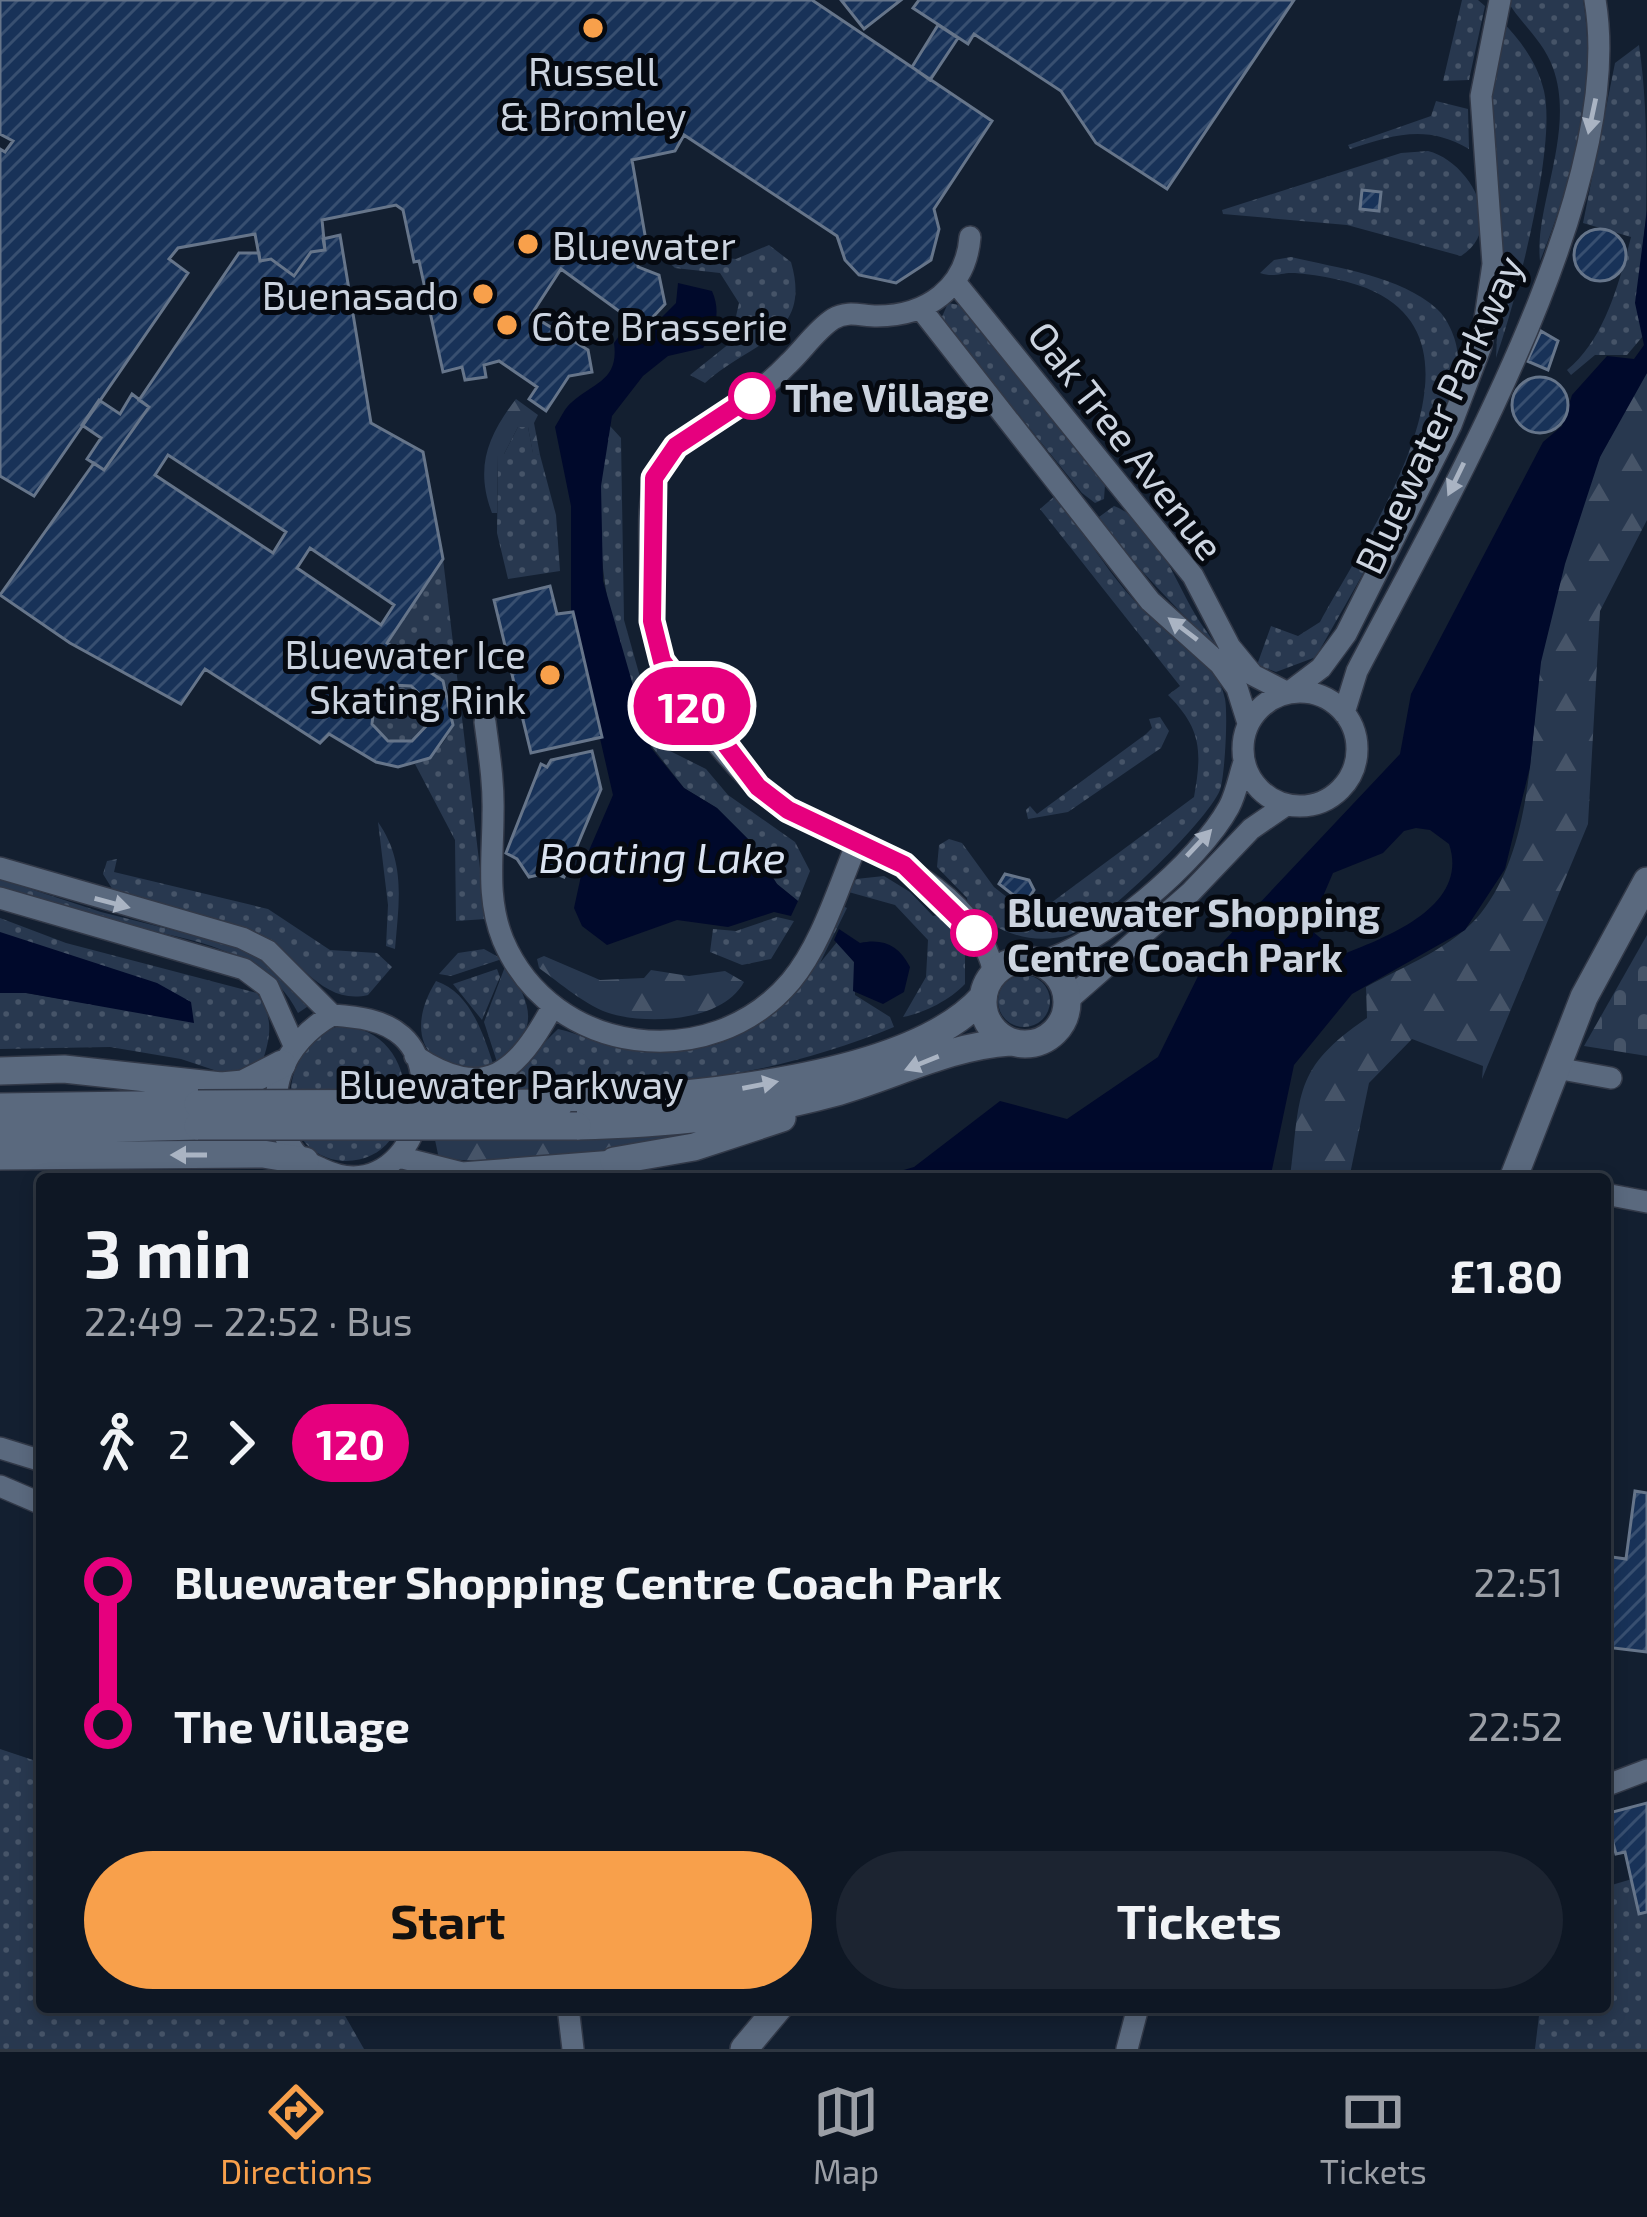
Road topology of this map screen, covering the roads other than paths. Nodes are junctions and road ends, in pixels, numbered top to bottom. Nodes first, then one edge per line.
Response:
1 (1499, 0) edge
2 (1595, 0) edge
3 (970, 237) dead end
4 (955, 282) junction
5 (921, 309) junction
6 (1123, 493) junction
7 (1091, 519) junction
8 (1288, 693) junction
9 (1344, 713) junction
10 (485, 722) dead end
11 (1248, 723) junction
12 (1244, 762) junction
13 (1286, 805) junction
14 (858, 841) junction
15 (0, 868) edge
16 (1647, 881) edge
17 (0, 898) edge
18 (1040, 962) junction
19 (988, 985) junction
20 (1068, 1000) junction
21 (553, 1006) junction
22 (332, 1015) junction
23 (1010, 1042) junction
24 (288, 1053) junction
25 (415, 1056) junction
26 (1556, 1068) junction
27 (0, 1071) edge
28 (1611, 1078) dead end
29 (834, 1092) junction
30 (0, 1107) edge
31 (198, 1115) junction
32 (0, 1131) edge
33 (0, 1156) edge
34 (399, 1157) junction
35 (305, 1161) junction
36 (614, 1161) joint
37 (331, 1173) edge
38 (371, 1173) edge
39 (1521, 1173) edge
40 (1611, 1195) edge
41 (1647, 1202) edge
42 (0, 1448) edge
43 (36, 1459) edge
44 (0, 1486) edge
45 (36, 1501) edge
46 (1647, 1770) edge
47 (1611, 1784) edge
48 (569, 2013) edge
49 (774, 2013) edge
50 (1136, 2013) edge
51 (573, 2049) edge
52 (745, 2049) edge
53 (1127, 2049) edge

1 - 8 street, Bluewater Parkway
2 -> 9 street, Bluewater Parkway
3 - 4 street
4 - 5 street
4 - 6 street, Oak Tree Avenue
5 - 7 street, Oak Tree Avenue
5 - 14 street
6 - 7 street
6 - 8 street, Oak Tree Avenue
11 -> 7 street, Oak Tree Avenue
8 - 9 street
8 - 11 street
9 - 13 street
10 - 21 street
11 - 12 street
12 - 13 street
18 -> 12 street
13 - 20 street
14 - 19 street
14 - 21 street
15 -> 22 street, Bluewater Parkway
16 - 26 street
17 - 24 street, Bluewater Parkway
18 - 19 street
18 - 20 street
19 - 23 street
31 -> 19 street, Bluewater Parkway, bridge
20 - 23 street
21 - 25 street
22 - 24 street
22 - 25 street
23 -> 29 street, Bluewater Parkway
24 - 27 street
24 - 35 street
25 - 34 street
26 - 28 street
26 - 39 street
29 - 31 street, Bluewater Parkway, bridge
29 - 36 street
30 - 31 street, Bluewater Parkway
31 - 32 street, Bluewater Parkway
35 -> 33 street
34 - 36 street
34 - 38 street
35 - 37 street
40 - 41 street
42 - 43 street
44 - 45 street
46 - 47 street
48 - 51 street
49 - 52 street
50 - 53 street

